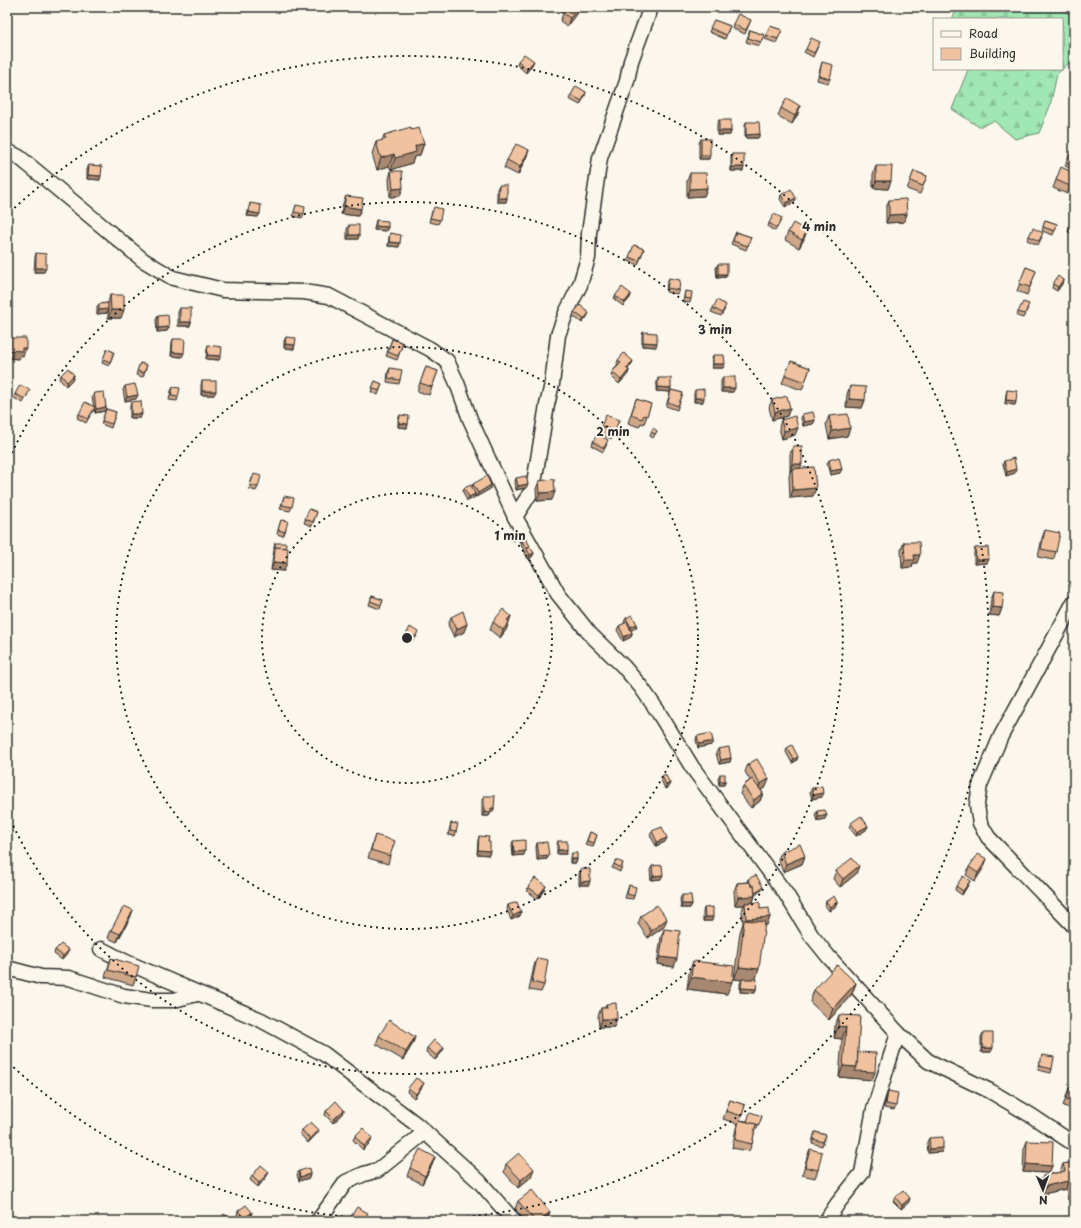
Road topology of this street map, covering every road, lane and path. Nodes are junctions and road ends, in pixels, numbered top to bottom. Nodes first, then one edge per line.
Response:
1 (649, 7) edge
2 (7, 151) edge
3 (515, 517) junction
4 (1074, 602) edge
5 (1074, 926) edge
6 (101, 949) dead end
7 (7, 968) edge
8 (197, 994) junction
9 (898, 1033) junction
10 (425, 1132) junction
11 (1074, 1144) edge
12 (318, 1221) edge
13 (514, 1221) edge
14 (826, 1221) edge

1 - 3 street
2 - 3 street
3 - 9 street
4 - 5 street
6 - 8 street
7 - 8 street
8 - 10 street
9 - 11 street
9 - 14 street
10 - 12 street
10 - 13 street

